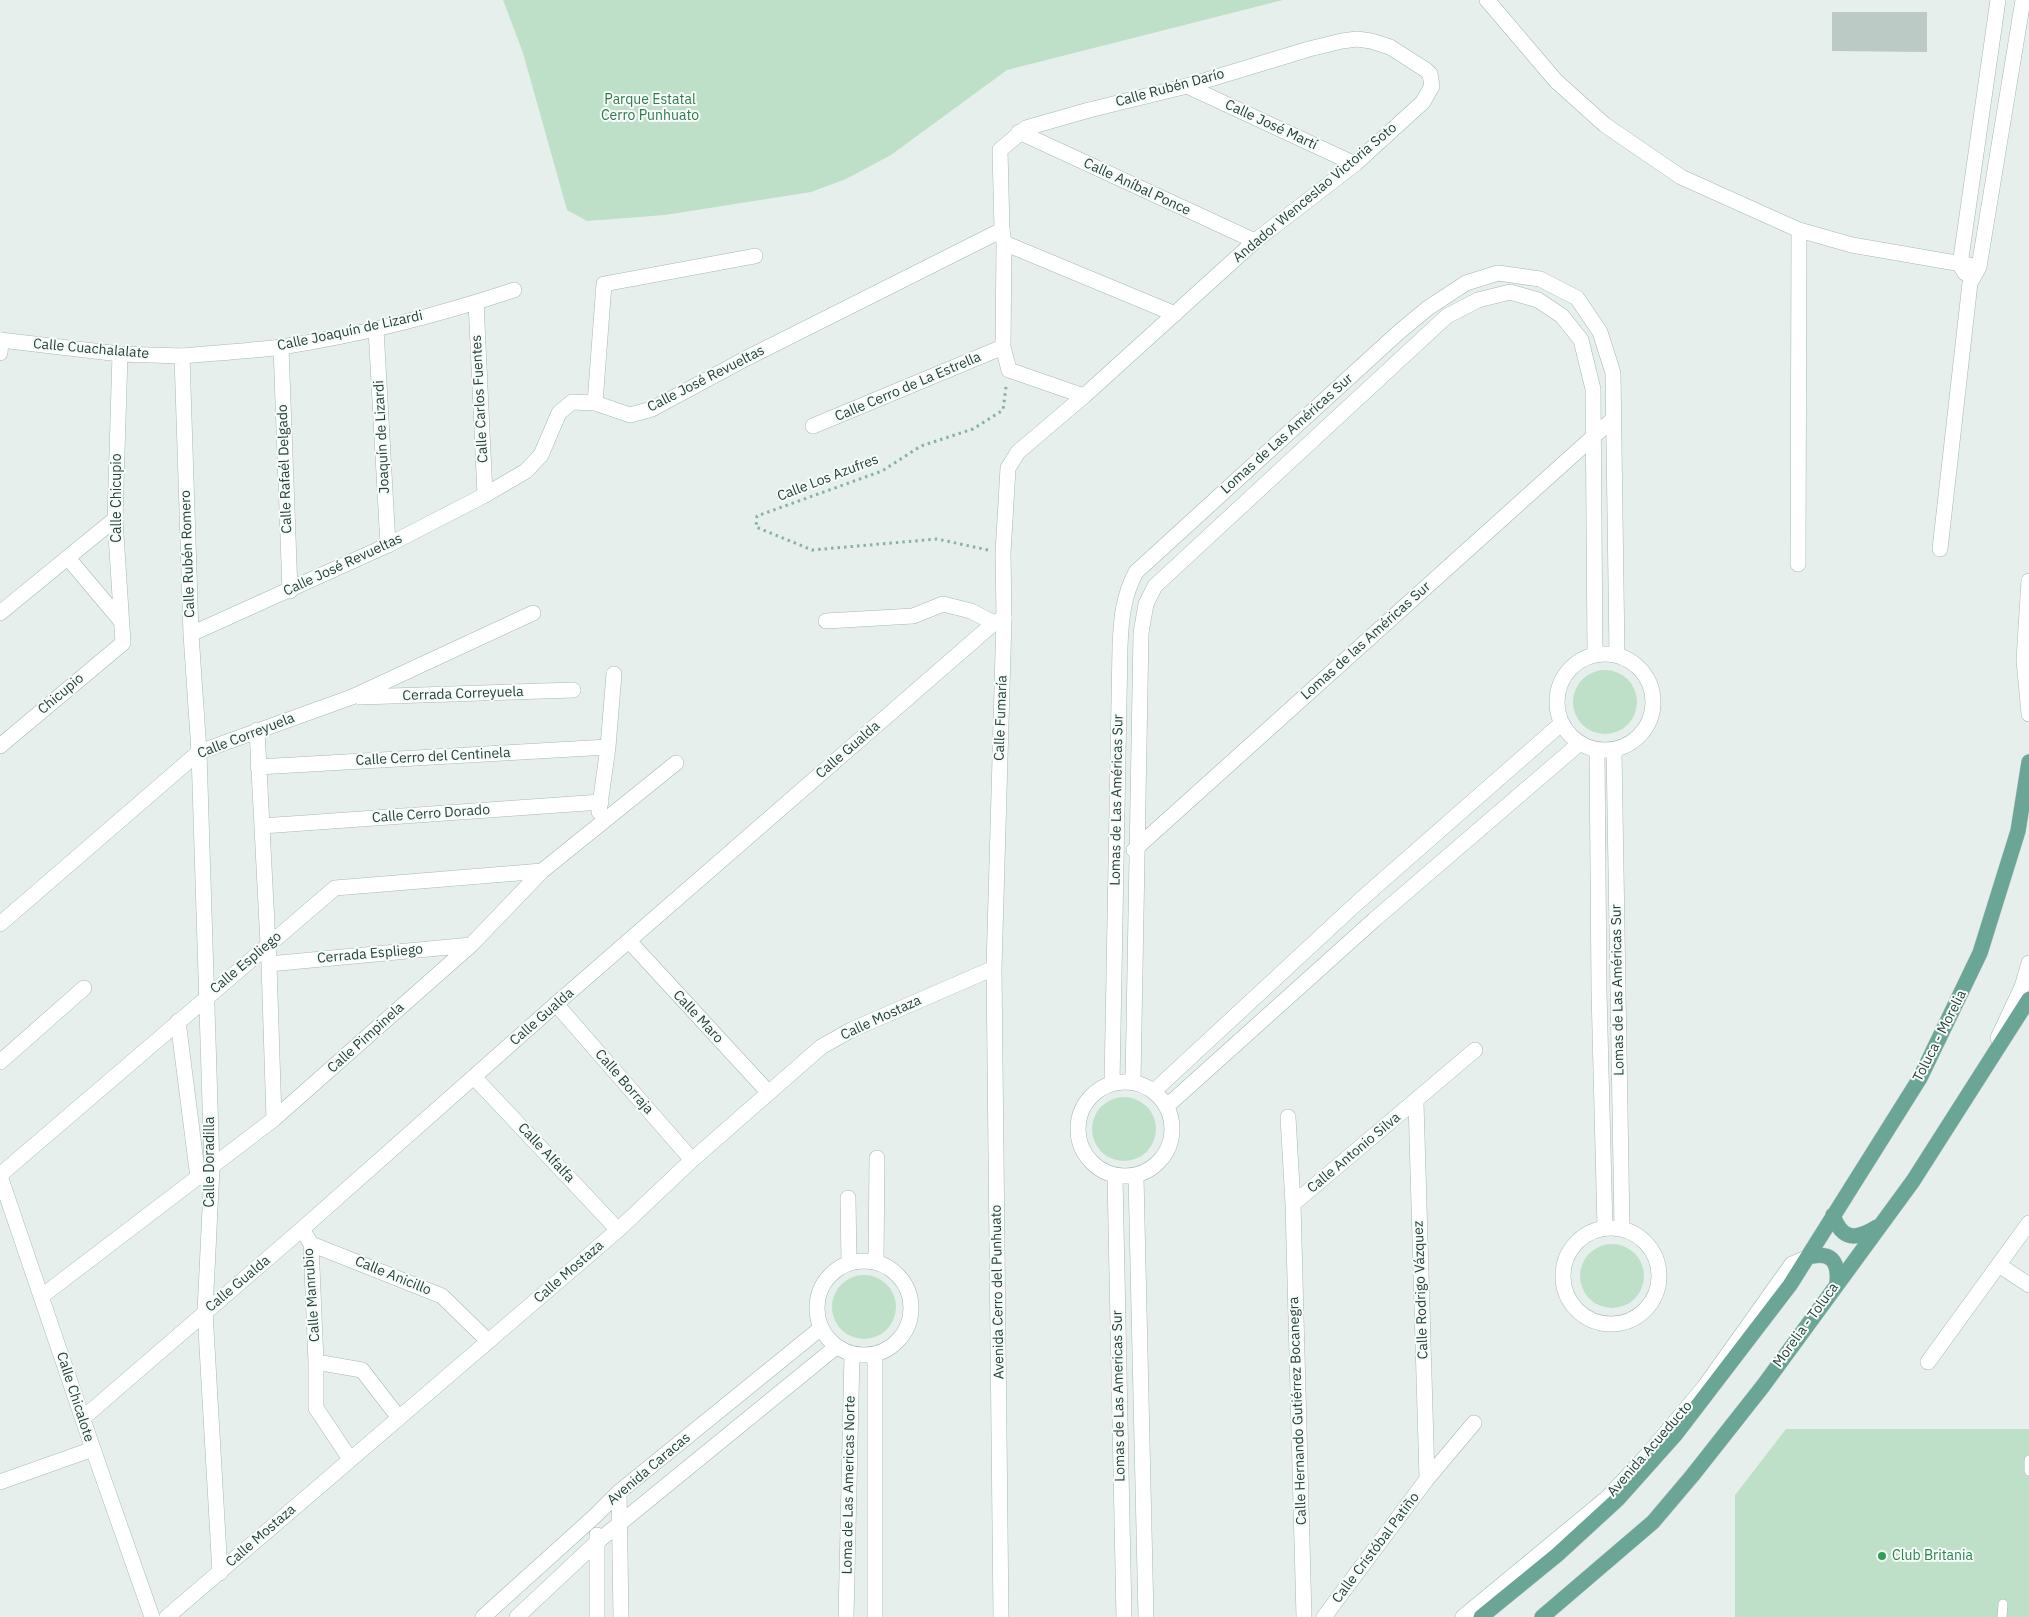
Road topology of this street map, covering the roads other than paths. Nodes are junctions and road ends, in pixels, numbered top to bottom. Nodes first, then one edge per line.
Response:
1 (1487, 0) edge
2 (1998, 0) edge
3 (2023, 0) edge
4 (1421, 66) joint
5 (1187, 86) junction
6 (1019, 132) junction
7 (1355, 164) junction
8 (1799, 230) junction
9 (1003, 236) junction
10 (1255, 241) junction
11 (755, 256) dead end
12 (1960, 264) junction
13 (1979, 267) junction
14 (1970, 283) junction
15 (514, 290) dead end
16 (476, 302) junction
17 (1175, 314) junction
18 (376, 329) junction
19 (0, 344) edge
20 (281, 347) junction
21 (1003, 347) junction
22 (120, 354) junction
23 (182, 356) junction
24 (1084, 396) junction
25 (595, 403) junction
26 (1614, 419) junction
27 (813, 426) dead end
28 (1292, 430) junction
29 (1592, 437) junction
30 (1307, 446) junction
31 (1008, 468) joint
32 (485, 495) junction
33 (115, 519) junction
34 (388, 545) junction
35 (1940, 549) dead end
36 (68, 558) junction
37 (1798, 564) dead end
38 (2029, 581) edge
39 (290, 591) junction
40 (0, 612) edge
41 (533, 613) dead end
42 (999, 620) junction
43 (826, 621) dead end
44 (121, 622) junction
45 (191, 634) junction
46 (123, 643) joint
47 (1595, 655) junction
48 (1617, 655) junction
49 (614, 674) dead end
50 (573, 690) dead end
51 (352, 697) junction
52 (2029, 714) edge
53 (1562, 723) junction
54 (256, 730) junction
55 (1580, 744) junction
56 (0, 746) edge
57 (608, 747) junction
58 (1597, 750) junction
59 (1614, 750) junction
60 (199, 752) junction
61 (2029, 762) edge
62 (676, 763) dead end
63 (258, 768) junction
64 (601, 802) junction
65 (262, 826) junction
66 (596, 829) junction
67 (1138, 846) junction
68 (1116, 863) junction
69 (542, 871) junction
70 (1358, 902) junction
71 (1374, 920) junction
72 (0, 924) edge
73 (629, 941) junction
74 (268, 944) junction
75 (471, 945) junction
76 (2029, 963) edge
77 (269, 964) junction
78 (994, 968) junction
79 (84, 988) dead end
80 (1618, 990) junction
81 (1599, 991) junction
82 (208, 996) junction
83 (2029, 999) edge
84 (556, 1004) junction
85 (178, 1021) junction
86 (1475, 1050) dead end
87 (0, 1062) edge
88 (1983, 1069) junction
89 (474, 1077) junction
90 (1132, 1082) junction
91 (1112, 1083) junction
92 (1154, 1090) junction
93 (768, 1092) junction
94 (1416, 1102) junction
95 (1167, 1106) junction
96 (1288, 1117) dead end
97 (274, 1119) junction
98 (877, 1158) dead end
99 (692, 1160) junction
100 (212, 1168) junction
101 (0, 1175) edge
102 (1115, 1176) junction
103 (1136, 1176) junction
104 (198, 1178) junction
105 (848, 1198) dead end
106 (1293, 1204) junction
107 (1834, 1214) junction
108 (2029, 1222) edge
109 (1882, 1225) junction
110 (1605, 1228) junction
111 (1622, 1229) junction
112 (302, 1230) junction
113 (618, 1230) junction
114 (311, 1244) junction
115 (1808, 1257) junction
116 (876, 1262) junction
117 (849, 1263) junction
118 (1999, 1265) junction
119 (1837, 1283) junction
120 (2029, 1285) edge
121 (42, 1296) junction
122 (205, 1312) junction
123 (821, 1328) junction
124 (488, 1342) junction
125 (836, 1347) junction
126 (852, 1354) junction
127 (875, 1354) junction
128 (316, 1362) junction
129 (1928, 1362) dead end
130 (83, 1418) junction
131 (399, 1418) junction
132 (1474, 1423) dead end
133 (1142, 1435) junction
134 (1120, 1437) junction
135 (93, 1449) junction
136 (350, 1459) junction
137 (2029, 1460) edge
138 (2029, 1471) edge
139 (1427, 1479) junction
140 (0, 1482) edge
141 (619, 1492) junction
142 (595, 1516) junction
143 (619, 1523) junction
144 (597, 1542) junction
145 (220, 1573) junction
146 (2003, 1604) dead end
147 (152, 1617) edge
148 (167, 1617) edge
149 (483, 1617) edge
150 (517, 1617) edge
151 (597, 1617) edge
152 (621, 1617) edge
153 (846, 1617) edge
154 (875, 1617) edge
155 (1001, 1617) edge
156 (1124, 1617) edge
157 (1146, 1617) edge
158 (1304, 1617) edge
159 (1324, 1617) edge
160 (1463, 1617) edge
161 (1481, 1617) edge
162 (1542, 1617) edge
163 (2002, 1617) edge

1 - 8 street
2 - 12 street
3 - 13 street
4 - 5 street, Calle Rubén Darío
4 - 7 street, Andador Wenceslao Victoria Soto
5 - 6 street, Calle Rubén Darío
5 - 7 street, Calle José Martí
6 - 9 street, Calle Rubén Darío
6 - 10 street, Calle Aníbal Ponce
7 - 10 street, Andador Wenceslao Victoria Soto
8 - 12 street
8 - 37 street
9 - 17 street
9 - 21 street, Calle Rubén Darío
9 - 25 street, Calle José Revueltas
10 - 17 street, Andador Wenceslao Victoria Soto
11 - 25 street
12 - 13 street
12 - 14 street
13 - 14 street
14 - 35 street
15 - 16 street, Calle Joaquín de Lizardi
16 - 18 street, Calle Joaquín de Lizardi
16 - 32 street, Calle Carlos Fuentes
17 - 24 street, Andador Wenceslao Victoria Soto
18 - 20 street, Calle Joaquín de Lizardi
18 - 34 street, Joaquín de Lizardi
19 - 22 street, Calle Cuachalalate
20 - 23 street, Calle Joaquín de Lizardi
20 - 39 street, Calle Rafaél Delgado
21 - 24 street, Calle Rubén Darío
21 - 27 street, Calle Cerro de La Estrella
22 - 23 street, Calle Cuachalalate
22 - 33 street, Calle Chicupio
23 - 45 street, Calle Rubén Romero
24 - 31 street, Andador Wenceslao Victoria Soto
25 - 32 street, Calle José Revueltas
26 - 28 street, Lomas de Las Américas Sur
26 - 29 street, Lomas de las Américas Sur
26 - 48 street, Lomas de Las Américas Sur
28 - 30 street
28 - 68 street, Lomas de Las Américas Sur
29 - 30 street, Lomas de Las Américas Sur
29 - 47 street, Lomas de Las Américas Sur
29 - 67 street, Lomas de las Américas Sur
30 - 67 street, Lomas de Las Américas Sur
31 - 42 street, Calle Fumaría
32 - 34 street, Calle José Revueltas
33 - 36 street
33 - 44 street, Calle Chicupio
34 - 39 street, Calle José Revueltas
36 - 40 street
36 - 44 street
38 - 52 street
39 - 45 street, Calle José Revueltas
41 - 51 street, Calle Correyuela
42 - 43 street
42 - 73 street, Calle Gualda
42 - 78 street, Calle Fumaría
44 - 46 street, Calle Chicupio
45 - 60 street, Calle Rubén Romero
46 - 56 street, Chicupio
47 - 48 street
47 - 53 street
48 - 59 street
49 - 57 street
50 - 51 street, Cerrada Correyuela
51 - 54 street, Calle Correyuela
53 - 55 street
53 - 70 street
54 - 60 street, Calle Correyuela
54 - 63 street
55 - 58 street
55 - 71 street
57 - 63 street, Calle Cerro del Centinela
57 - 64 street
58 - 59 street
58 - 81 street, Lomas de Las Américas Sur
59 - 80 street, Lomas de Las Américas Sur
60 - 72 street, Calle Correyuela
60 - 82 street, Calle Doradilla
61 - 107 main road, Toluca - Morelia
62 - 66 street, Calle Pimpinela
63 - 65 street
64 - 65 street, Calle Cerro Dorado
64 - 66 street
65 - 74 street
66 - 69 street, Calle Pimpinela
67 - 68 street, Lomas de las Américas Sur
67 - 90 street, Lomas de Las Américas Sur
68 - 91 street, Lomas de Las Américas Sur
69 - 74 street, Calle Espliego
69 - 75 street, Calle Pimpinela
70 - 71 street
70 - 92 street
71 - 95 street
73 - 84 street, Calle Gualda
73 - 93 street, Calle Maro
74 - 77 street
74 - 82 street, Calle Espliego
75 - 77 street, Cerrada Espliego
75 - 97 street, Calle Pimpinela
76 - 88 street
77 - 97 street
78 - 93 street, Calle Mostaza
78 - 155 street, Avenida Cerro del Punhuato
79 - 87 street
80 - 81 street
80 - 111 street, Lomas de Las Américas Sur
81 - 110 street, Lomas de Las Américas Sur
82 - 85 street, Calle Espliego
82 - 100 street, Calle Doradilla
83 - 88 main road, Morelia - Toluca
84 - 89 street, Calle Gualda
84 - 99 street, Calle Borraja
85 - 101 street, Calle Espliego
85 - 104 street
86 - 94 street, Calle Antonio Silva
88 - 109 main road, Morelia - Toluca
89 - 112 street, Calle Gualda
89 - 113 street, Calle Alfalfa
90 - 91 street
90 - 92 street
91 - 102 street
92 - 95 street
93 - 99 street, Calle Mostaza
94 - 106 street, Calle Antonio Silva
94 - 139 street, Calle Rodrigo Vázquez
95 - 103 street
96 - 106 street, Calle Hernando Gutiérrez Bocanegra
97 - 100 street, Calle Pimpinela
98 - 116 street
99 - 113 street, Calle Mostaza
100 - 104 street, Calle Pimpinela
100 - 122 street, Calle Doradilla
101 - 121 street, Calle Chicalote
102 - 103 street
102 - 134 street, Lomas de Las Americas Sur
103 - 133 street, Lomas de Las Americas Sur
104 - 121 street, Calle Pimpinela
105 - 117 street
106 - 158 street, Calle Hernando Gutiérrez Bocanegra
107 - 109 main road
107 - 115 main road, Toluca - Morelia
108 - 118 street
109 - 119 main road, Morelia - Toluca
110 - 111 street
110 - 111 street
112 - 114 street, Calle Manrubio
112 - 122 street, Calle Gualda
113 - 124 street, Calle Mostaza
114 - 124 street, Calle Anicillo
114 - 128 street, Calle Manrubio
115 - 119 main road
115 - 160 street, Avenida Acueducto
115 - 161 main road, Toluca - Morelia
116 - 117 street
116 - 127 street
117 - 123 street
118 - 120 street
118 - 129 street
119 - 162 main road, Morelia - Toluca
121 - 130 street, Calle Chicalote
122 - 130 street, Calle Gualda
122 - 145 street, Calle Doradilla
123 - 125 street
123 - 141 street, Avenida Caracas
124 - 131 street, Calle Mostaza
125 - 126 street
125 - 143 street, Avenida Caracas
126 - 127 street
126 - 153 street, Loma de Las Americas Norte
127 - 154 street, Loma de Las Americas Norte
128 - 131 street, Calle Manrubio
128 - 136 street, Calle Manrubio
130 - 135 street, Calle Chicalote
131 - 136 street, Calle Mostaza
132 - 139 street, Calle Cristóbal Patiño
133 - 134 street
133 - 157 street, Lomas de Las Americas Sur
134 - 156 street, Lomas de Las Americas Sur
135 - 140 street
135 - 147 street, Calle Chicalote
136 - 145 street, Calle Mostaza
137 - 138 lane
139 - 159 street, Calle Cristóbal Patiño
141 - 142 street, Avenida Caracas
141 - 143 street
142 - 144 street
142 - 149 street, Avenida Caracas
143 - 144 street, Avenida Caracas
143 - 152 street
144 - 150 street, Avenida Caracas
144 - 151 street
145 - 148 street, Calle Mostaza
146 - 163 lane

